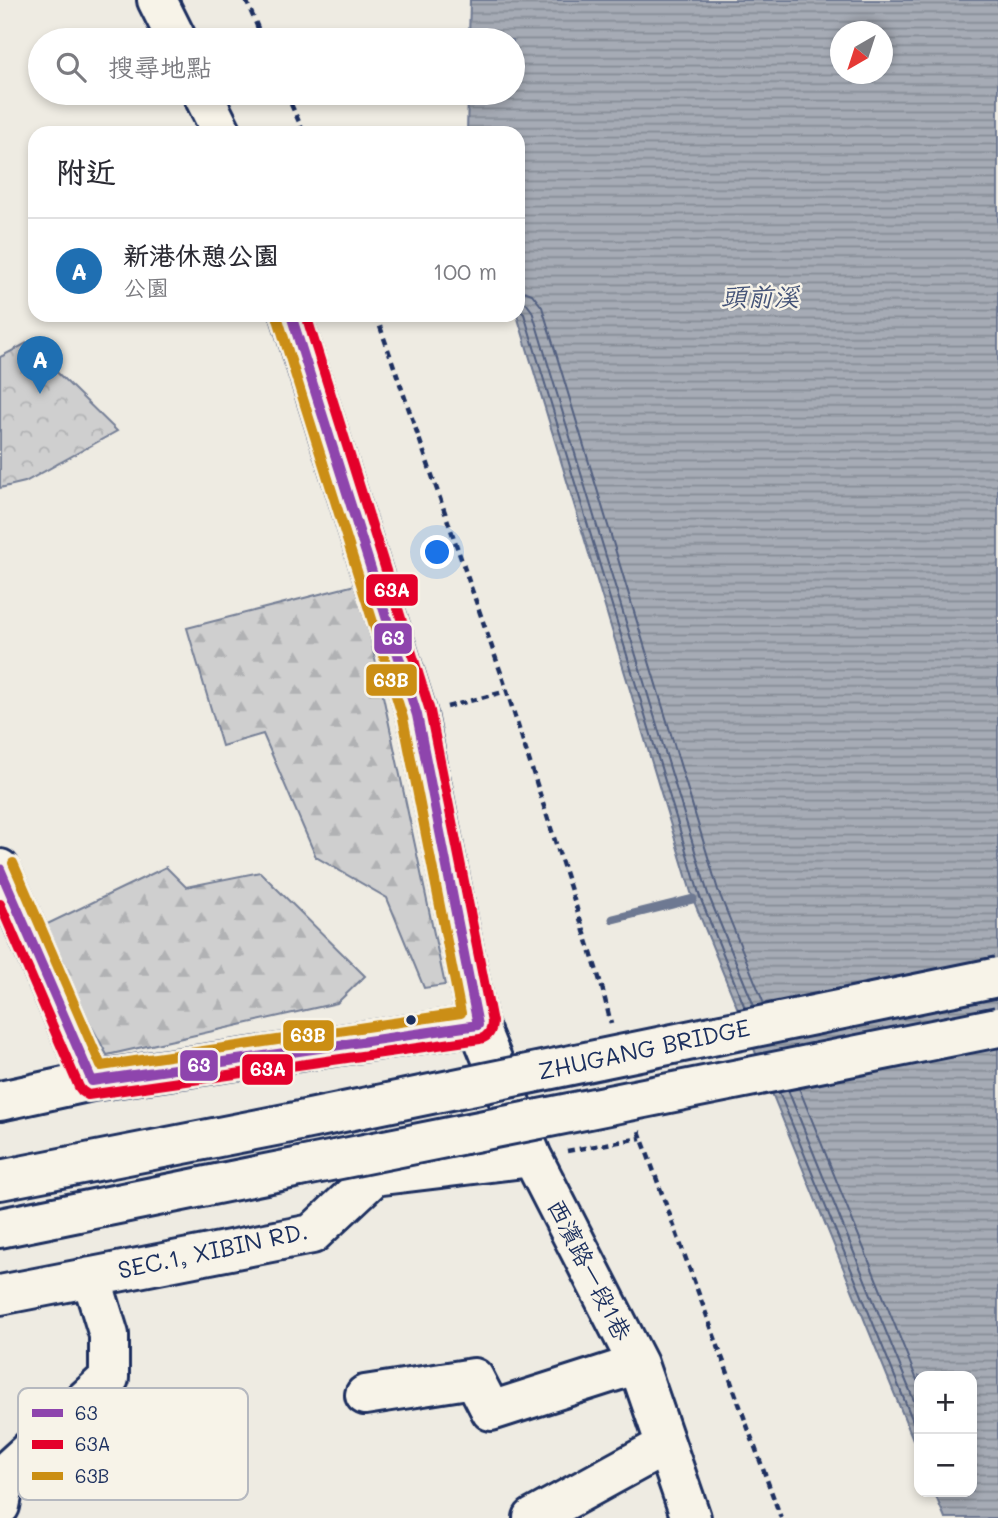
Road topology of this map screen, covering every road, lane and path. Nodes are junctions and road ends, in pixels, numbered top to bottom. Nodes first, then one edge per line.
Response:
1 (157, 0) edge
2 (246, 0) edge
3 (171, 28) edge
4 (259, 28) edge
5 (208, 105) edge
6 (291, 105) edge
7 (218, 126) edge
8 (300, 126) edge
9 (293, 322) edge
10 (378, 322) edge
11 (507, 691) junction
12 (417, 715) junction
13 (0, 869) edge
14 (998, 977) edge
15 (478, 1025) junction
16 (611, 1025) dead end
17 (998, 1027) edge
18 (92, 1081) junction
19 (0, 1101) edge
20 (637, 1126) dead end
21 (641, 1138) junction
22 (532, 1157) junction
23 (0, 1180) edge
24 (0, 1228) edge
25 (91, 1278) junction
26 (0, 1295) edge
27 (638, 1364) junction
28 (98, 1388) edge
29 (365, 1395) dead end
30 (666, 1445) junction
31 (18, 1461) edge
32 (0, 1506) edge
33 (533, 1518) edge
34 (691, 1518) edge
35 (781, 1518) edge

1 - 3 street
2 - 4 path
5 - 7 street
6 - 8 path
9 - 12 street, 西濱路一段1巷
10 - 11 path
11 - 12 path
11 - 16 path
12 - 15 street, 西濱路一段1巷
13 - 18 street
14 - 23 street, ZHUGANG BRIDGE, bridge
15 - 18 street
15 - 22 street, 西濱路一段1巷
17 - 24 street, ZHUGANG BRIDGE, bridge
18 - 19 street
20 - 21 path
21 - 22 path
21 - 35 path
22 - 25 street, SEC.1, XIBIN RD.
22 - 27 street, 西濱路一段1巷
25 - 26 street, SEC.1, XIBIN RD.
25 - 28 street
27 - 29 street
27 - 30 street, 西濱路一段1巷
30 - 33 street
30 - 34 street, 西濱路一段1巷
31 - 32 street

